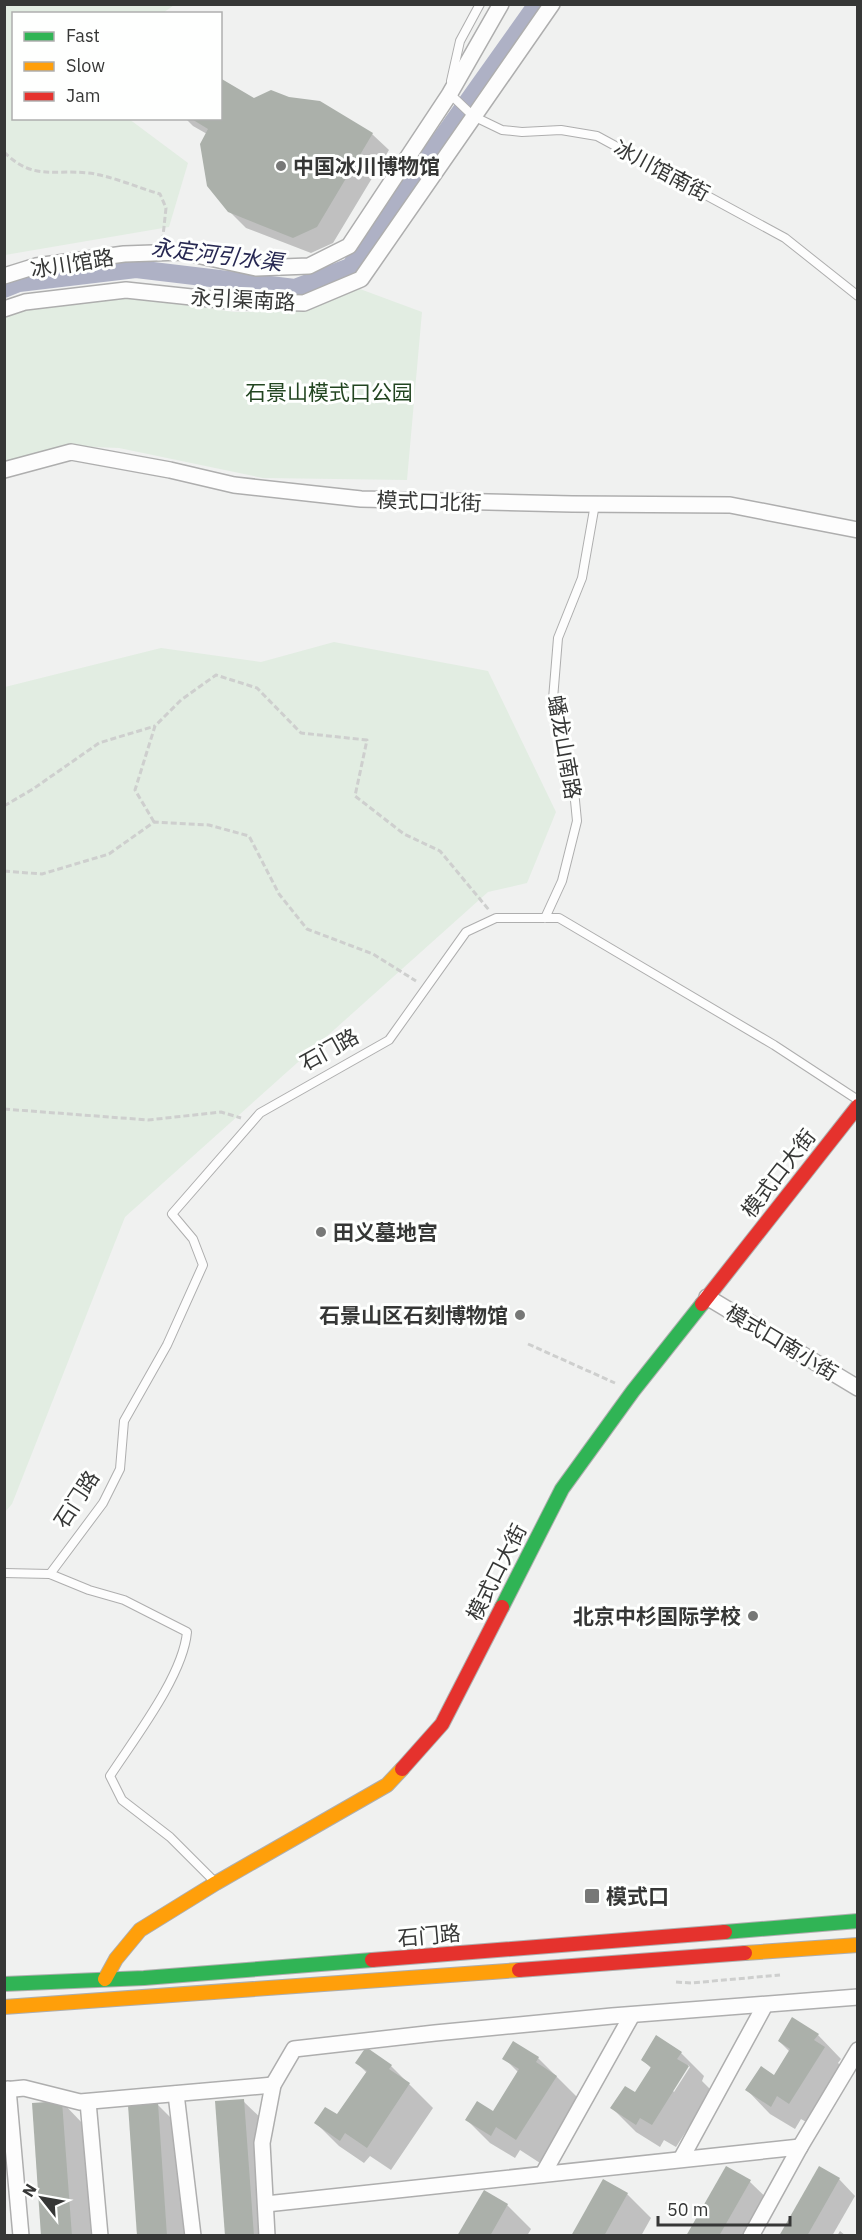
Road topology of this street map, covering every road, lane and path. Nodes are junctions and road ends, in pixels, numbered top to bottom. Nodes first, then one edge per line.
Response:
1 (480, 4) edge
2 (501, 4) edge
3 (552, 4) edge
4 (448, 95) junction
5 (473, 116) junction
6 (4, 152) edge
7 (4, 158) edge
8 (13, 160) junction
9 (161, 253) junction
10 (4, 276) edge
11 (858, 296) edge
12 (4, 309) edge
13 (4, 470) edge
14 (595, 504) junction
15 (858, 530) edge
16 (155, 726) junction
17 (4, 806) edge
18 (154, 822) junction
19 (4, 872) edge
20 (496, 918) junction
21 (545, 918) junction
22 (426, 988) junction
23 (858, 1100) edge
24 (858, 1106) edge
25 (4, 1109) edge
26 (252, 1121) junction
27 (707, 1297) junction
28 (528, 1344) dead end
29 (858, 1388) edge
30 (633, 1391) junction
31 (4, 1573) edge
32 (50, 1574) junction
33 (216, 1883) junction
34 (858, 1921) edge
35 (858, 1945) edge
36 (105, 1979) junction
37 (4, 1984) edge
38 (858, 1997) edge
39 (765, 2005) junction
40 (4, 2007) edge
41 (632, 2015) junction
42 (858, 2050) edge
43 (273, 2085) junction
44 (6, 2090) edge
45 (176, 2094) junction
46 (88, 2102) junction
47 (800, 2147) junction
48 (681, 2159) junction
49 (543, 2174) junction
50 (266, 2204) junction
51 (21, 2235) edge
52 (100, 2235) edge
53 (193, 2235) edge
54 (267, 2235) edge
55 (751, 2235) edge

1 - 4 lane
2 - 4 street, 冰川馆路
3 - 5 street, 永引渠南路
4 - 5 lane, 冰川馆南街
4 - 9 street, 冰川馆路
5 - 11 lane, 冰川馆南街
5 - 12 street, 永引渠南路
6 - 8 path
7 - 8 path
8 - 9 path
9 - 10 street, 冰川馆路
13 - 14 street, 模式口北街
14 - 15 street, 模式口北街
14 - 21 lane, 蟠龙山南路
16 - 17 path
16 - 18 path
16 - 20 path
18 - 19 path
18 - 22 path
20 - 21 lane, 石门路
20 - 22 lane, 石门路
21 - 23 lane, 石门路
22 - 26 lane, 石门路
24 - 27 main road, 模式口大街
25 - 26 path
26 - 32 lane, 石门路
27 - 29 street, 模式口南小街
27 - 30 main road, 模式口大街
28 - 30 path
30 - 33 main road, 模式口大街
31 - 32 lane
32 - 33 lane
33 - 36 main road, 模式口大街
34 - 36 main road, 石门路
35 - 40 main road, 石门路
36 - 37 main road, 石门路
38 - 39 street
39 - 41 street
39 - 48 street
41 - 43 street
41 - 49 street
42 - 47 street
43 - 45 street
43 - 50 street
44 - 46 street
44 - 51 street
45 - 46 street
45 - 53 street
46 - 52 street
47 - 48 street
47 - 55 street
48 - 49 street
49 - 50 street
50 - 54 street

